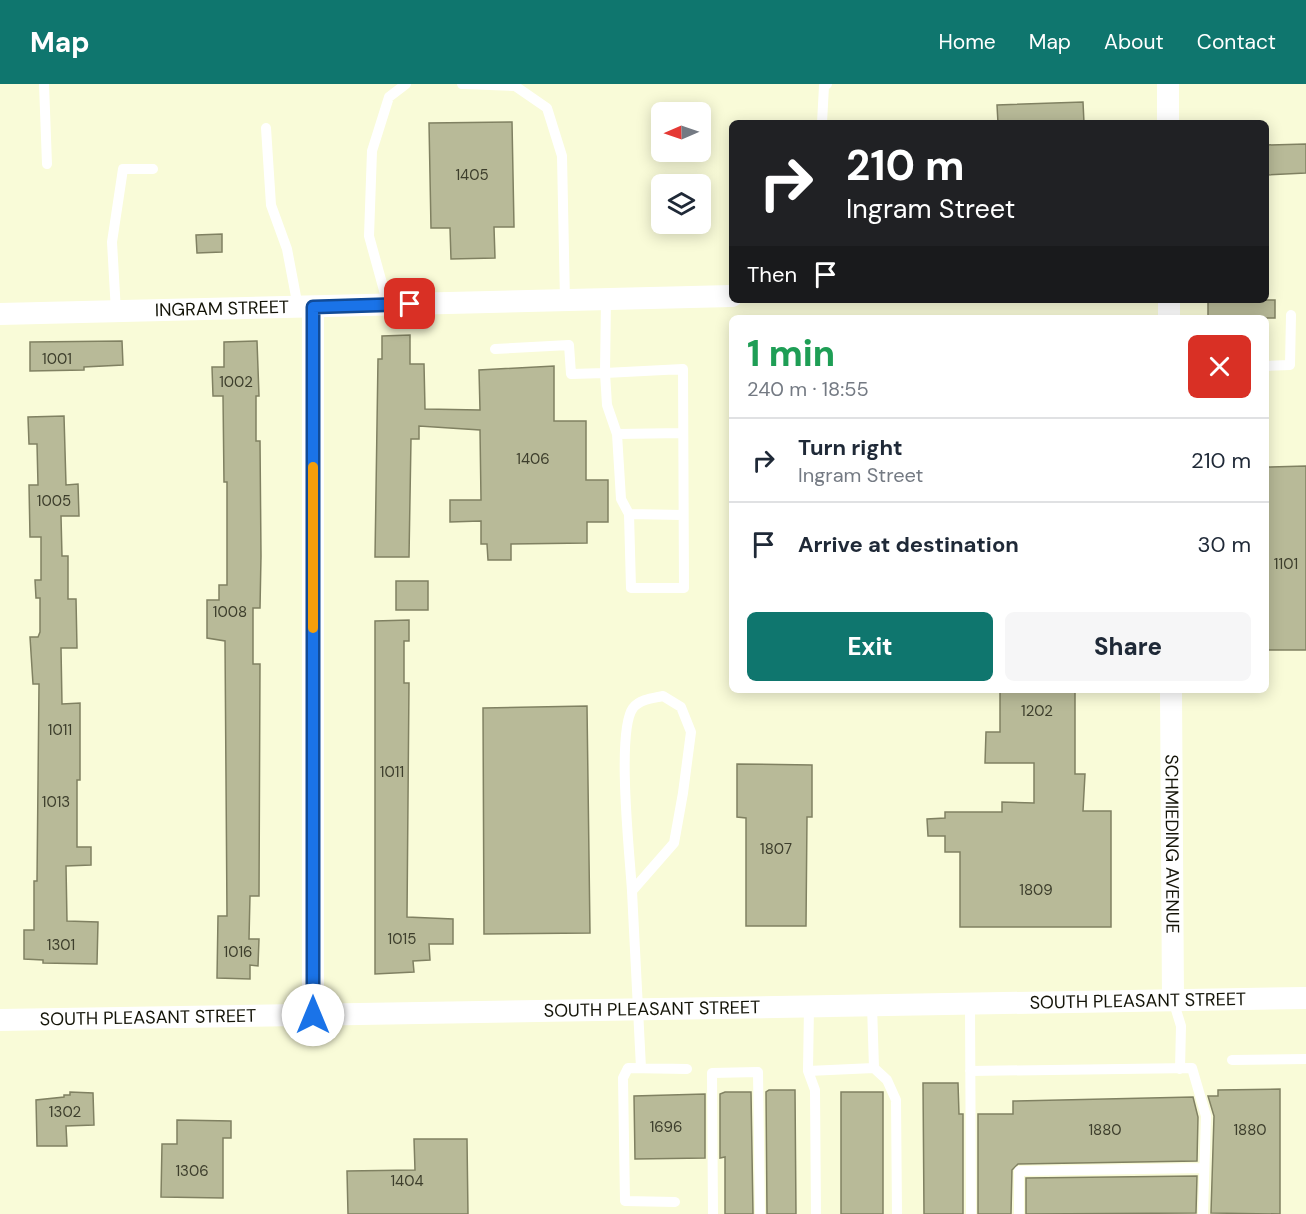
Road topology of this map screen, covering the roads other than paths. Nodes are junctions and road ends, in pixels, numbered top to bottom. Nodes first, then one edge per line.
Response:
1 (44, 84) edge
2 (406, 84) edge
3 (462, 84) edge
4 (827, 84) edge
5 (1168, 84) edge
6 (822, 120) edge
7 (1168, 120) edge
8 (266, 128) dead end
9 (47, 164) dead end
10 (153, 169) dead end
11 (729, 296) edge
12 (606, 300) junction
13 (565, 301) junction
14 (388, 305) junction
15 (306, 307) junction
16 (116, 312) junction
17 (0, 315) edge
18 (1292, 315) dead end
19 (495, 349) dead end
20 (1269, 366) edge
21 (605, 373) junction
22 (683, 433) junction
23 (617, 434) junction
24 (629, 514) junction
25 (683, 515) junction
26 (1171, 693) edge
27 (632, 891) junction
28 (1306, 998) edge
29 (1173, 1000) junction
30 (970, 1004) junction
31 (872, 1005) junction
32 (809, 1006) junction
33 (638, 1009) junction
34 (313, 1015) junction
35 (0, 1020) edge
36 (1306, 1059) edge
37 (1232, 1060) dead end
38 (641, 1068) junction
39 (874, 1068) junction
40 (687, 1069) dead end
41 (1180, 1069) junction
42 (808, 1071) junction
43 (970, 1071) junction
44 (1204, 1168) junction
45 (675, 1202) dead end
46 (713, 1214) edge
47 (760, 1214) edge
48 (816, 1214) edge
49 (897, 1214) edge
50 (971, 1214) edge
51 (1019, 1214) edge
52 (1203, 1214) edge

1 - 9 lane
2 - 14 lane
3 - 13 lane
4 - 6 lane
5 - 7 street
8 - 15 lane
10 - 16 lane
11 - 12 street, INGRAM STREET
12 - 13 street, INGRAM STREET
12 - 21 lane
13 - 14 street, INGRAM STREET
14 - 15 street, INGRAM STREET
15 - 16 street, INGRAM STREET
15 - 34 street
16 - 17 street, INGRAM STREET
18 - 20 lane
19 - 21 lane
21 - 22 lane
21 - 23 lane
22 - 23 lane
22 - 25 lane
23 - 24 lane
24 - 25 lane
24 - 25 lane
26 - 29 street, SCHMIEDING AVENUE
27 - 27 lane
27 - 33 lane
28 - 29 street, SOUTH PLEASANT STREET
29 - 30 street, SOUTH PLEASANT STREET
29 - 41 lane
30 - 31 street, SOUTH PLEASANT STREET
30 - 43 lane
31 - 32 street, SOUTH PLEASANT STREET
31 - 39 lane
32 - 33 street, SOUTH PLEASANT STREET
32 - 42 lane
33 - 34 street, SOUTH PLEASANT STREET
33 - 38 lane
34 - 35 street, SOUTH PLEASANT STREET
36 - 37 lane
38 - 40 lane
38 - 45 lane
39 - 42 lane
39 - 49 lane
41 - 43 lane
41 - 44 lane
42 - 48 lane
43 - 50 lane
44 - 51 lane
44 - 52 lane
46 - 47 lane

